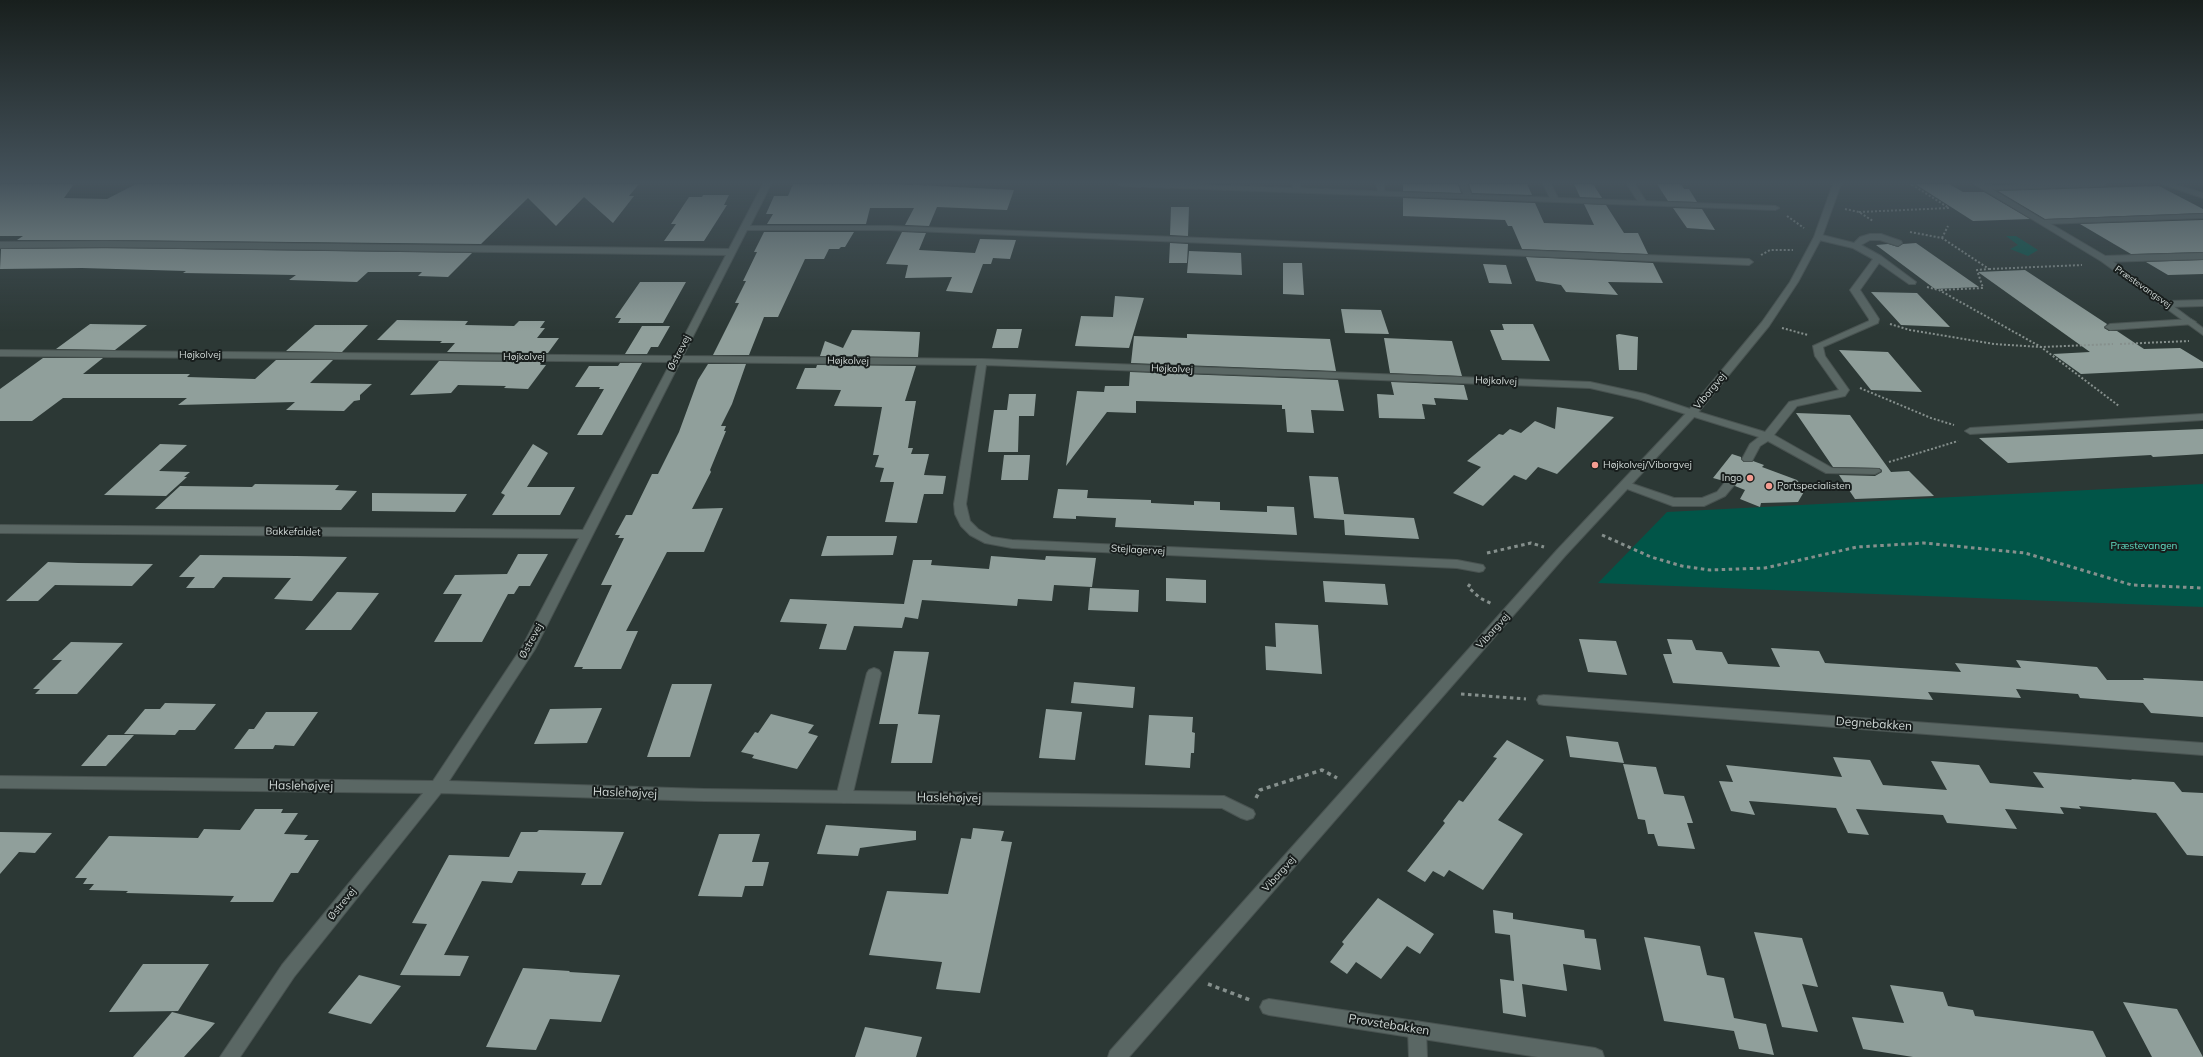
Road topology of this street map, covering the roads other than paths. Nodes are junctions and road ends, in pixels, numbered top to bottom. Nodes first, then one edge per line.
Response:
1 (740, 233) edge
2 (1024, 233) edge
3 (1819, 233) edge
4 (2063, 233) edge
5 (1818, 237) junction
6 (1898, 243) dead end
7 (0, 245) edge
8 (1856, 246) junction
9 (731, 252) junction
10 (2203, 256) edge
11 (1878, 258) junction
12 (1748, 262) road end
13 (2108, 262) junction
14 (1912, 282) road end
15 (2203, 303) edge
16 (2168, 304) junction
17 (2191, 322) junction
18 (2110, 327) dead end
19 (2203, 332) edge
20 (0, 353) edge
21 (677, 358) junction
22 (982, 362) junction
23 (1692, 413) junction
24 (2203, 417) edge
25 (1970, 430) road end
26 (1768, 436) junction
27 (1748, 459) dead end
28 (1875, 471) road end
29 (1729, 484) dead end
30 (1626, 485) junction
31 (0, 529) edge
32 (586, 534) junction
33 (1479, 568) road end
34 (874, 674) dead end
35 (1544, 700) road end
36 (2203, 749) edge
37 (0, 782) edge
38 (437, 787) junction
39 (844, 797) junction
40 (1247, 814) road end
41 (1269, 1007) road end
42 (1417, 1030) junction
43 (229, 1057) edge
44 (1117, 1057) edge
45 (1418, 1057) edge
46 (1596, 1057) edge

1 - 9 street, Østrevej
2 - 12 street
3 - 5 street, Viborgvej
4 - 13 street, Præstevangsvej
5 - 8 street
5 - 23 street, Viborgvej
6 - 8 street
7 - 9 street
8 - 11 street
9 - 21 street, Østrevej
10 - 13 street
11 - 14 street
11 - 26 street
13 - 16 street, Præstevangsvej
15 - 16 street
16 - 17 street, Præstevangsvej
17 - 18 street
17 - 19 street, Præstevangsvej
20 - 21 street, Højkolvej
21 - 22 street, Højkolvej
21 - 32 street, Østrevej
22 - 23 street, Højkolvej
22 - 33 street, Stejlagervej
23 - 26 street, Højkolvej
23 - 30 street, Viborgvej
24 - 25 street
26 - 27 street
26 - 28 street, Højkolvej
29 - 30 street
30 - 44 street, Viborgvej
31 - 32 street, Bakkefaldet
32 - 38 street, Østrevej
34 - 39 street
35 - 36 street, Degnebakken
37 - 38 street, Haslehøjvej
38 - 39 street, Haslehøjvej
38 - 43 street, Østrevej
39 - 40 street, Haslehøjvej
41 - 42 street, Provstebakken
42 - 45 street
42 - 46 street, Provstebakken

